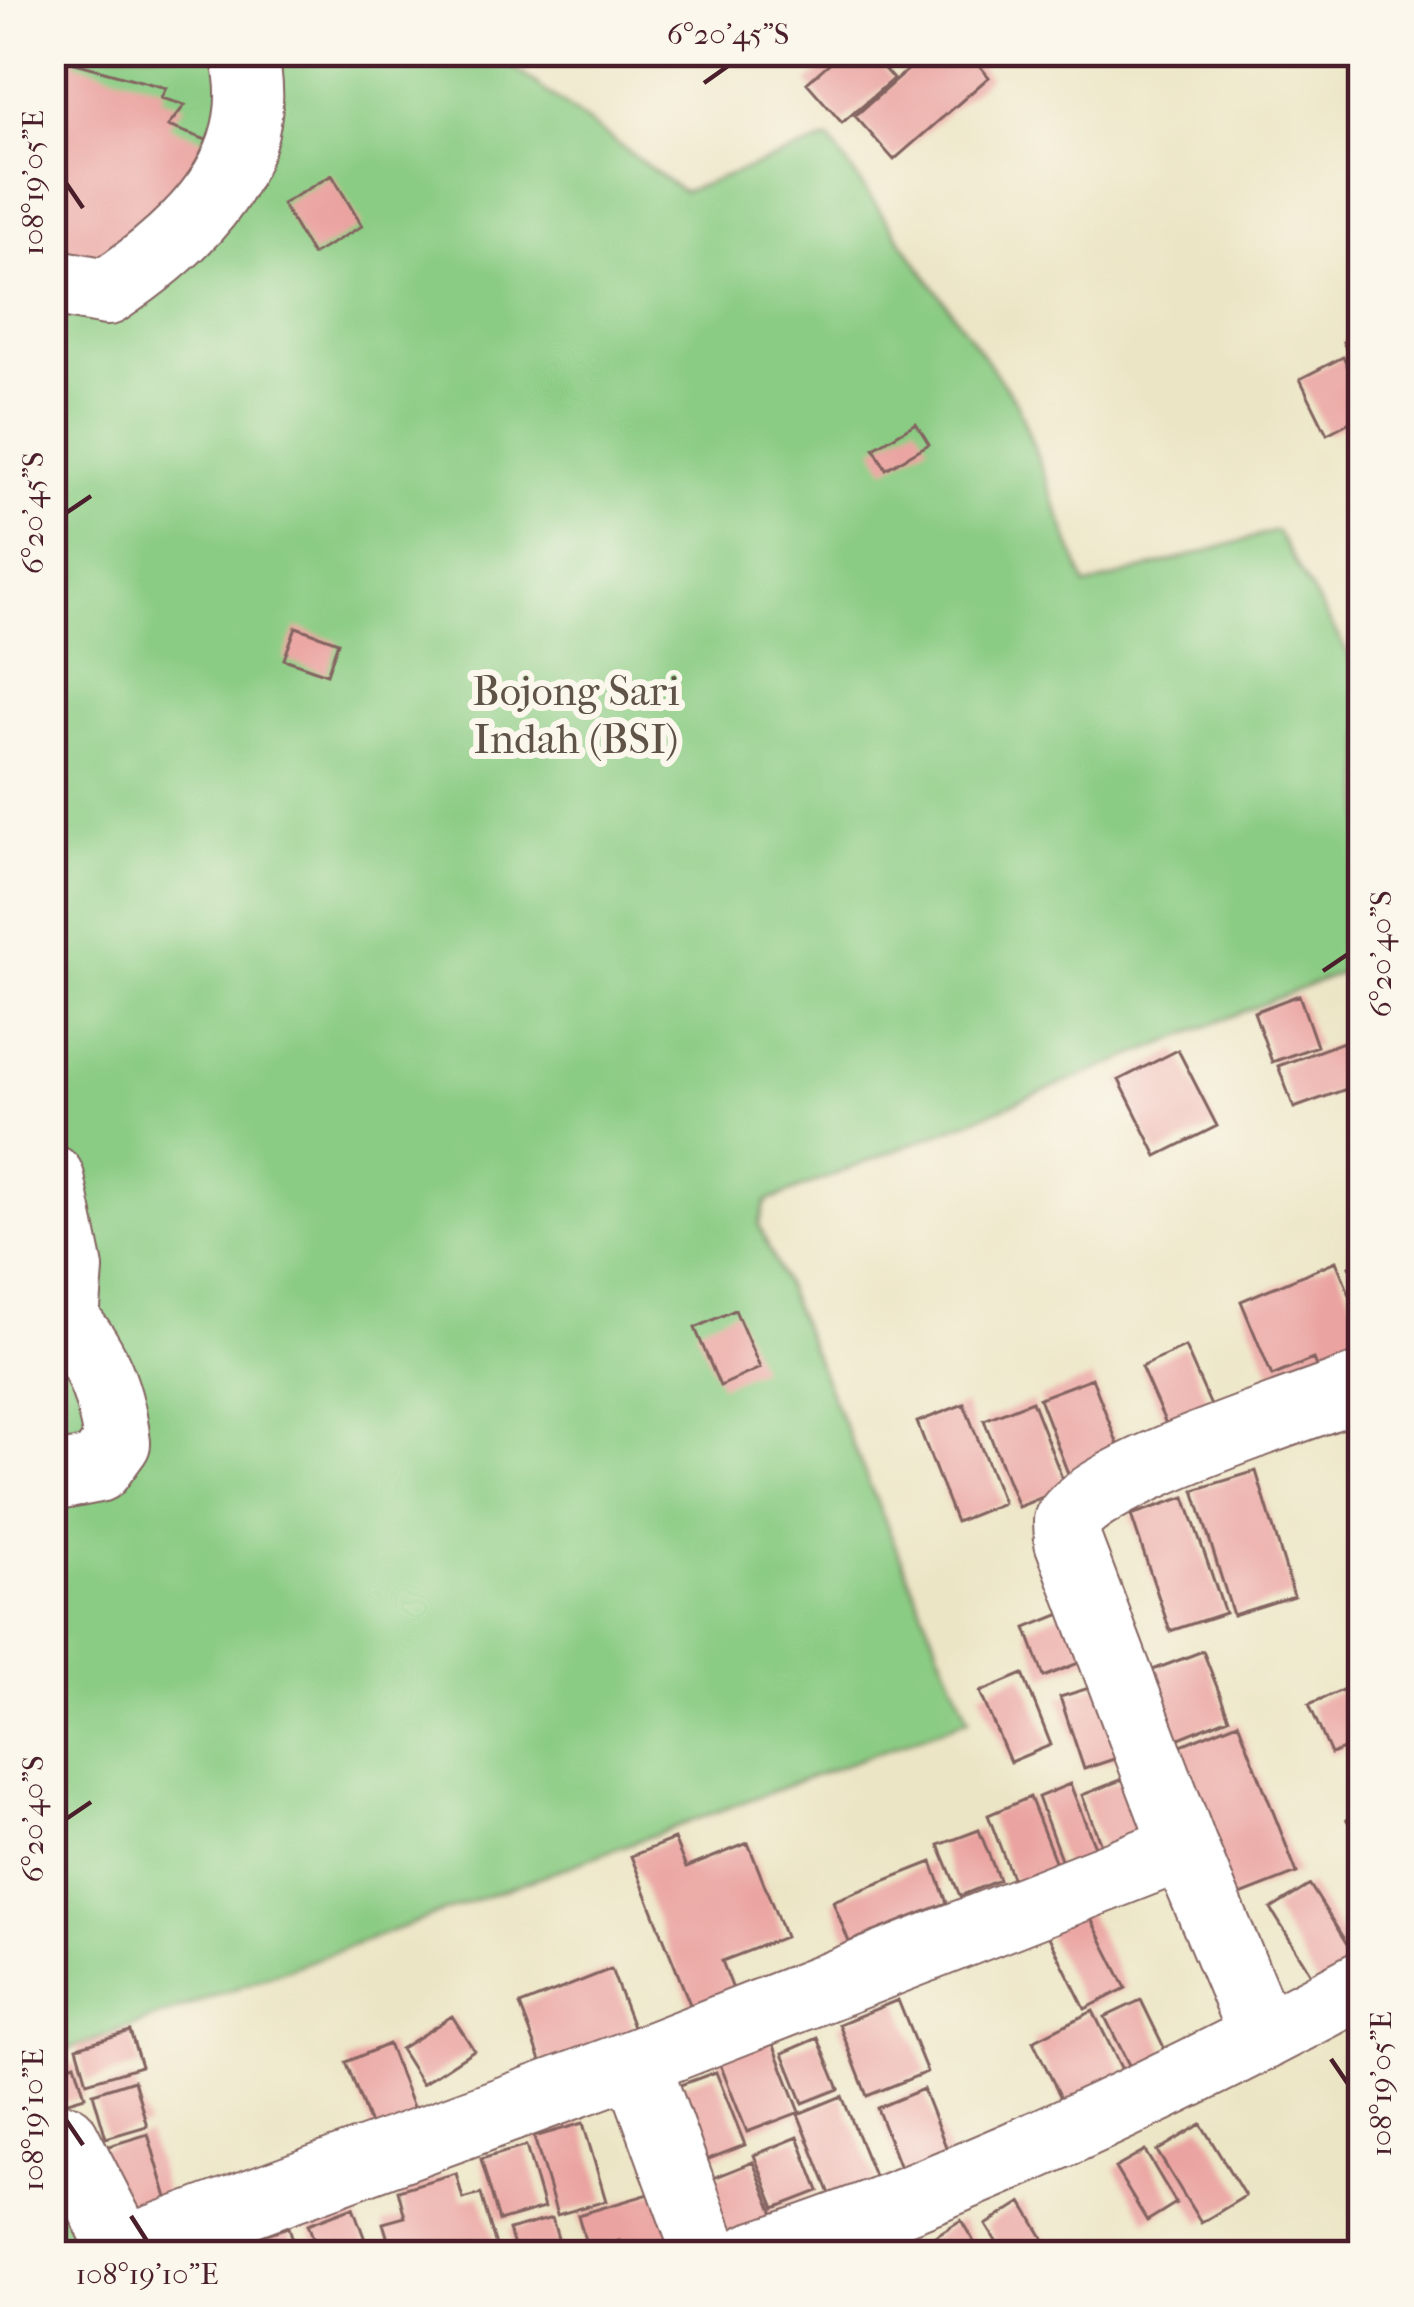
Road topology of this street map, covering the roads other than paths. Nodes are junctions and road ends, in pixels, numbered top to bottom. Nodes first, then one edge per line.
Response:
1 (243, 51) edge
2 (79, 288) edge
3 (51, 326) edge
4 (51, 1178) edge
5 (58, 1314) edge
6 (1363, 1385) edge
7 (51, 1478) edge
8 (1184, 1847) junction
9 (1363, 1984) edge
10 (1263, 2037) junction
11 (636, 2062) junction
12 (58, 2164) edge
13 (110, 2254) edge
14 (707, 2256) edge
15 (753, 2256) edge

1 - 2 street
2 - 3 street
4 - 5 street
5 - 7 street
6 - 8 street
8 - 10 street
8 - 11 street
9 - 10 street
10 - 15 street
11 - 13 street
11 - 14 street
12 - 13 street

